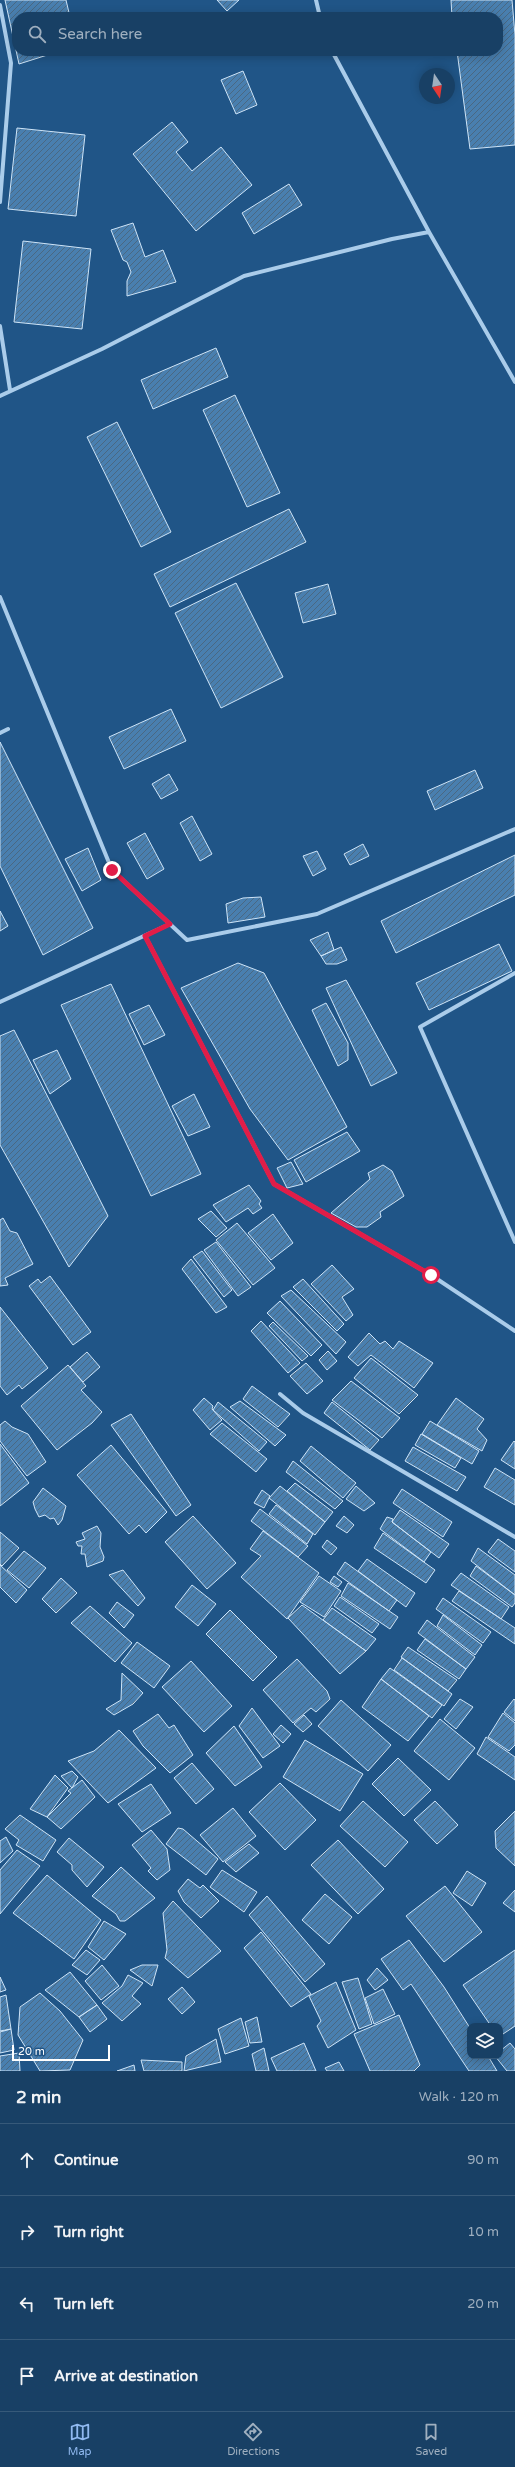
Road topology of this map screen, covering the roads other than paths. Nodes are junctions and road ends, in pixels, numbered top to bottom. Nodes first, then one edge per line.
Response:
1 (316, 0) edge
2 (0, 5) edge
3 (319, 12) edge
4 (335, 56) edge
5 (0, 202) edge
6 (429, 232) junction
7 (0, 326) edge
8 (515, 382) edge
9 (10, 390) junction
10 (0, 396) edge
11 (0, 597) edge
12 (8, 729) dead end
13 (0, 732) edge
14 (515, 829) edge
15 (170, 924) junction
16 (145, 936) junction
17 (515, 973) edge
18 (0, 1002) edge
19 (515, 1242) edge
20 (515, 1331) edge
21 (280, 1394) dead end
22 (515, 1537) edge

1 - 3 street
2 - 5 street
4 - 6 street
6 - 8 street
6 - 9 street
7 - 9 street
9 - 10 street
11 - 15 street
12 - 13 street
14 - 15 street
15 - 16 street
16 - 18 street
16 - 20 street
17 - 19 street
21 - 22 street

